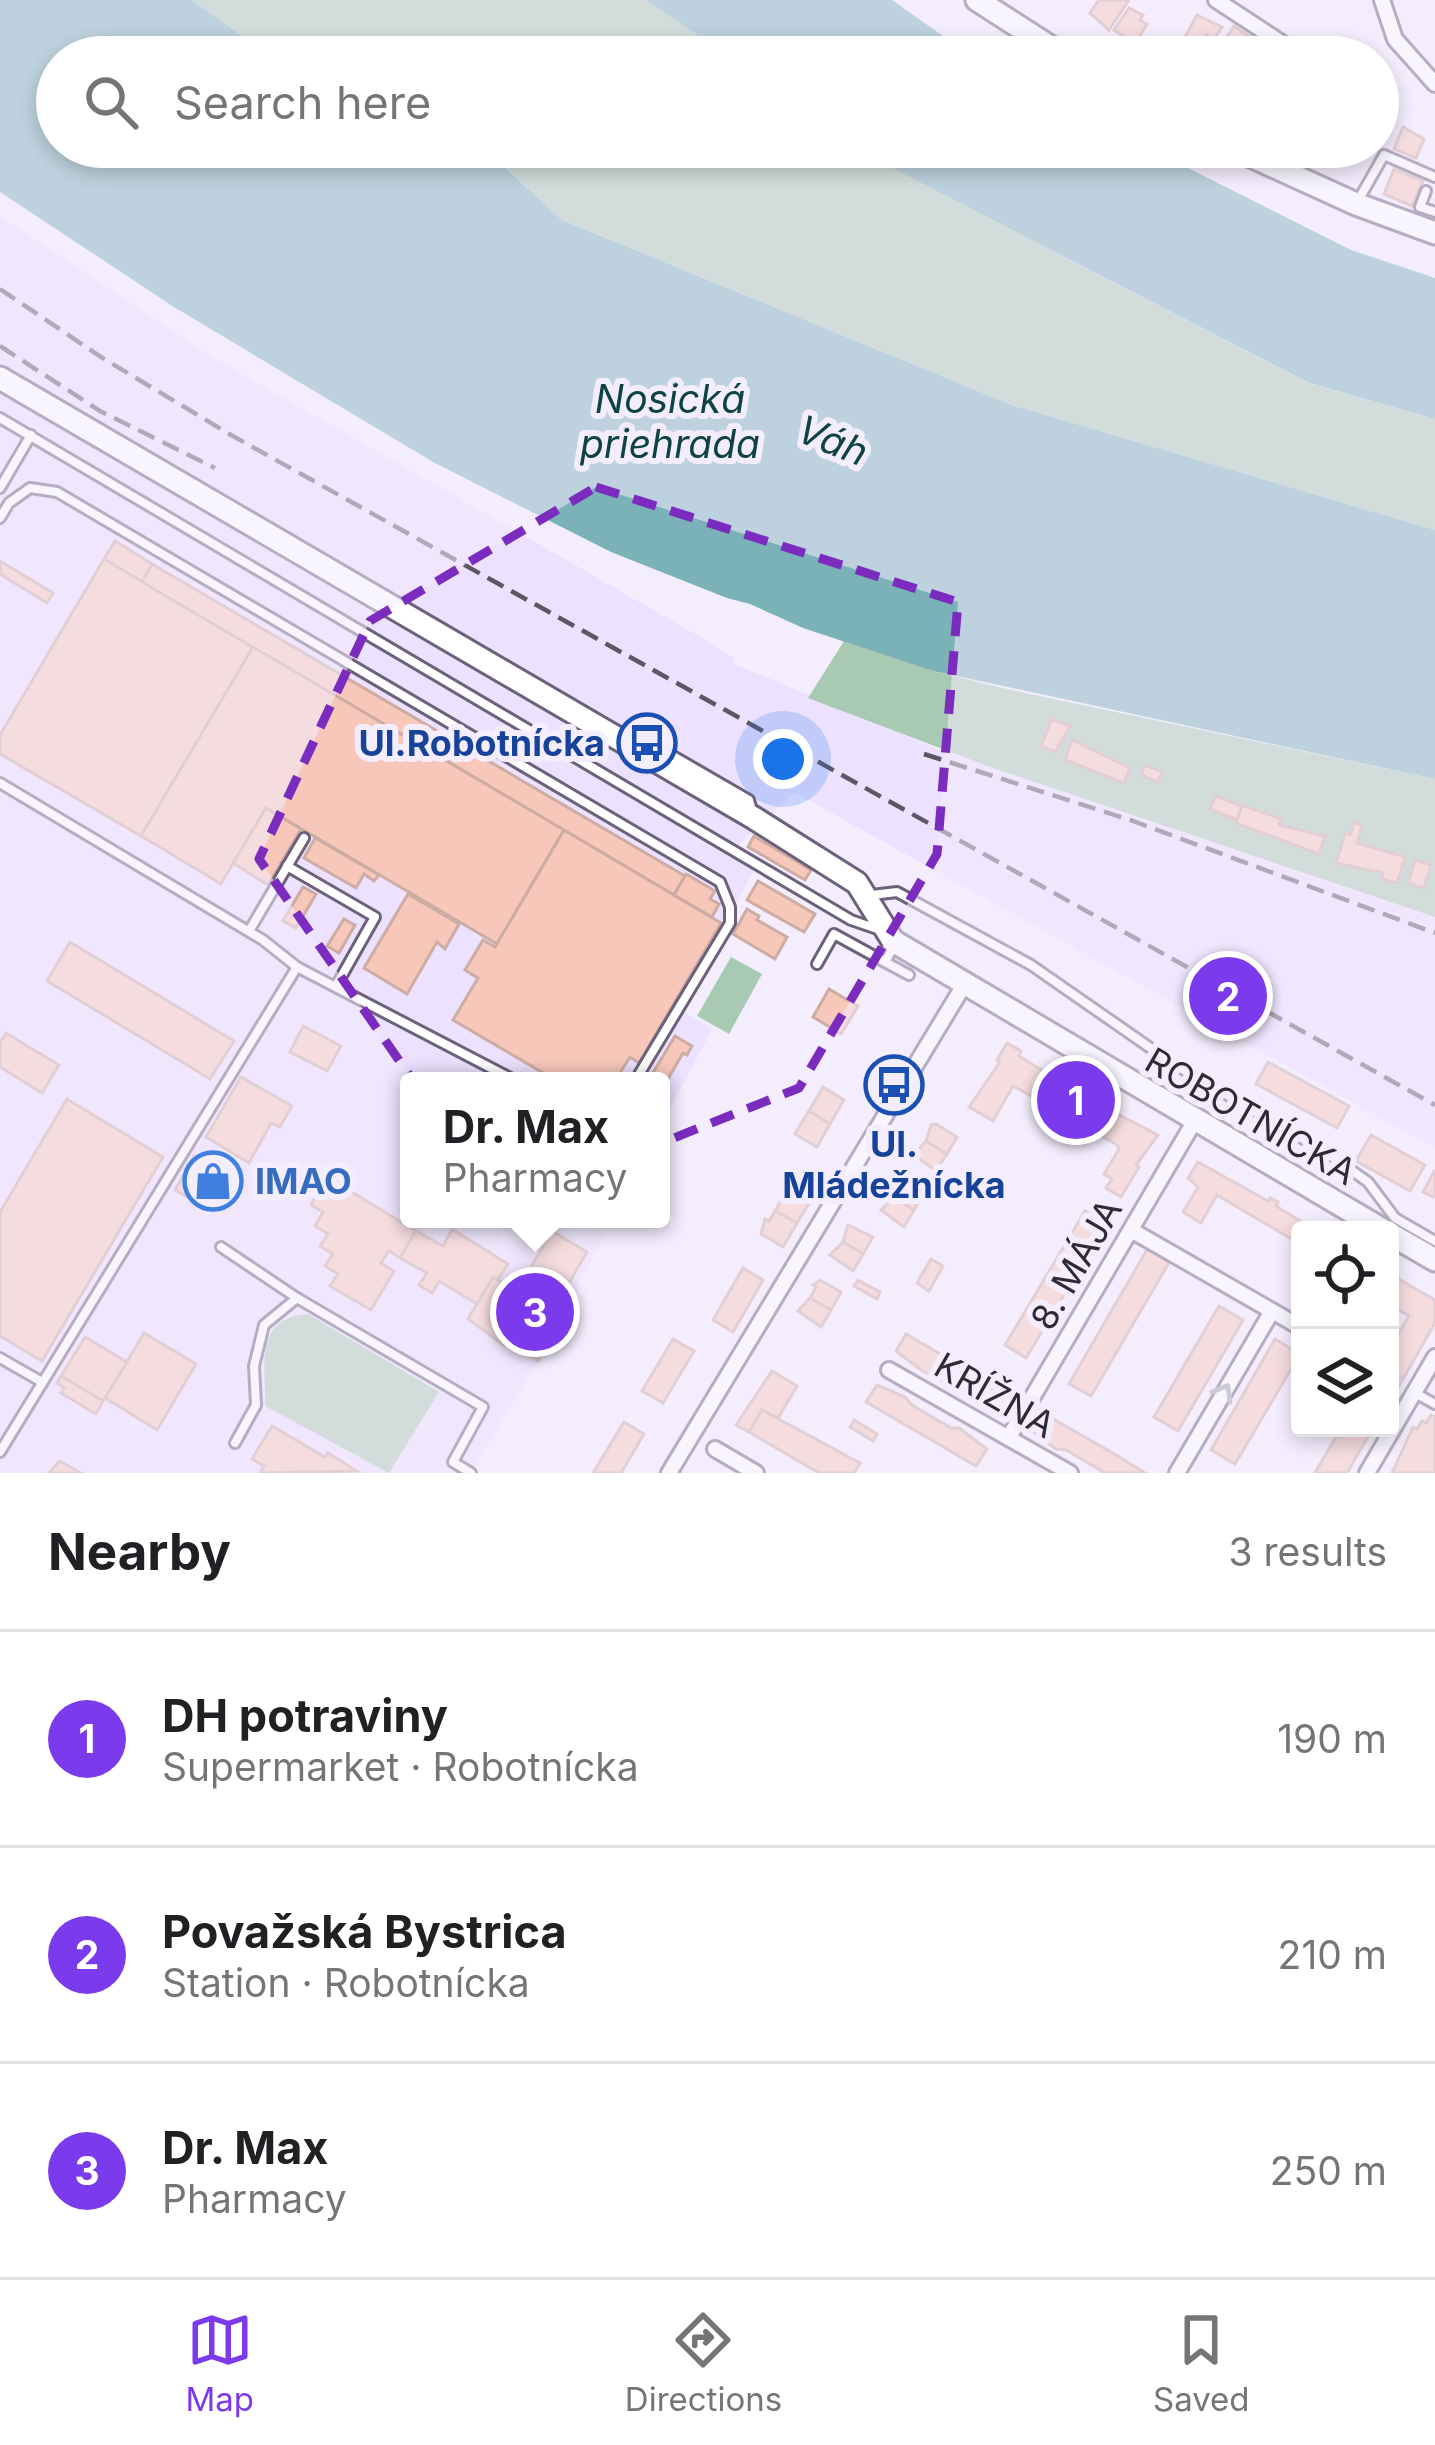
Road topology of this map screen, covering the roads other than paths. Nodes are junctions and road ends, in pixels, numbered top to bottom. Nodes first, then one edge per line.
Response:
1 (977, 0) edge
2 (1216, 0) edge
3 (1382, 0) edge
4 (1013, 10) edge
5 (1042, 36) edge
6 (1271, 36) edge
7 (1394, 36) edge
8 (1399, 44) edge
9 (1435, 85) edge
10 (1399, 161) edge
11 (1277, 168) edge
12 (1377, 168) edge
13 (1434, 176) edge
14 (1431, 193) edge
15 (1356, 204) junction
16 (1435, 212) edge
17 (1435, 233) edge
18 (0, 377) edge
19 (0, 418) edge
20 (31, 435) junction
21 (0, 488) edge
22 (0, 518) edge
23 (0, 783) edge
24 (304, 838) dead end
25 (287, 866) junction
26 (868, 896) junction
27 (249, 931) junction
28 (889, 945) junction
29 (817, 964) dead end
30 (297, 968) junction
31 (909, 975) dead end
32 (964, 985) junction
33 (336, 986) junction
34 (499, 1072) edge
35 (640, 1072) edge
36 (1194, 1122) junction
37 (1375, 1221) edge
38 (1385, 1221) edge
39 (1131, 1229) junction
40 (1399, 1231) edge
41 (1399, 1236) edge
42 (1435, 1241) edge
43 (220, 1247) dead end
44 (1435, 1261) edge
45 (297, 1298) junction
46 (1272, 1311) junction
47 (1291, 1323) edge
48 (1435, 1357) edge
49 (0, 1358) edge
50 (890, 1370) dead end
51 (42, 1382) junction
52 (1407, 1388) junction
53 (1435, 1404) edge
54 (1010, 1437) junction
55 (235, 1443) dead end
56 (716, 1449) dead end
57 (0, 1452) edge
58 (471, 1473) edge
59 (669, 1473) edge
60 (756, 1473) edge
61 (1070, 1473) edge
62 (1177, 1473) edge
63 (1367, 1473) edge

1 - 4 street
2 - 6 street
3 - 7 street
4 - 5 street
8 - 9 street
10 - 13 lane
11 - 15 street
12 - 15 lane
13 - 14 lane
14 - 16 lane
15 - 17 street
18 - 26 street
19 - 20 lane
20 - 21 lane
20 - 28 lane
22 - 35 lane
23 - 27 lane
24 - 25 lane
25 - 27 lane
25 - 33 lane
26 - 28 street
26 - 38 lane
27 - 30 lane
28 - 29 lane
28 - 31 lane
28 - 32 street, ROBOTNÍCKA
30 - 33 lane
30 - 51 lane
32 - 36 street, ROBOTNÍCKA
32 - 59 street
33 - 34 lane
36 - 37 street, ROBOTNÍCKA
36 - 39 street, 8. MÁJA
39 - 46 street
39 - 54 street, 8. MÁJA
40 - 42 lane
41 - 44 street, ROBOTNÍCKA
43 - 45 lane
45 - 55 lane
45 - 58 lane
46 - 47 street
62 -> 46 street
48 - 52 street
49 - 51 lane
50 - 54 street, KRÍŽNA
51 - 57 lane
52 - 53 lane
52 - 63 street
54 - 61 street, KRÍŽNA
56 - 60 street

